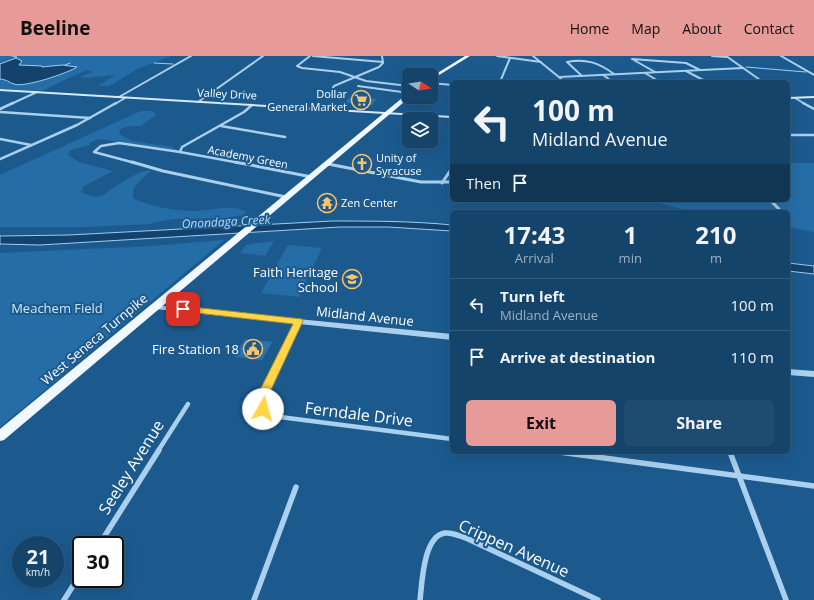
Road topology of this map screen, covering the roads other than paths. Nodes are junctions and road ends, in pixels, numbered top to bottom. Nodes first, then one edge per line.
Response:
1 (191, 56) edge
2 (263, 56) edge
3 (312, 56) edge
4 (382, 56) edge
5 (468, 56) edge
6 (497, 56) edge
7 (533, 56) edge
8 (712, 56) edge
9 (727, 56) edge
10 (780, 56) edge
11 (510, 58) junction
12 (383, 62) junction
13 (541, 62) junction
14 (743, 68) junction
15 (701, 70) junction
16 (685, 71) junction
17 (655, 72) junction
18 (644, 73) junction
19 (614, 74) junction
20 (438, 75) edge
21 (602, 75) junction
22 (814, 75) edge
23 (582, 76) junction
24 (559, 77) junction
25 (354, 78) junction
26 (501, 80) edge
27 (563, 80) edge
28 (610, 80) edge
29 (656, 80) edge
30 (703, 80) edge
31 (760, 80) edge
32 (438, 84) edge
33 (402, 85) edge
34 (450, 85) edge
35 (358, 86) dead end
36 (0, 90) edge
37 (37, 92) junction
38 (402, 93) edge
39 (337, 95) dead end
40 (119, 97) junction
41 (814, 97) edge
42 (125, 98) junction
43 (790, 98) edge
44 (795, 98) junction
45 (402, 100) edge
46 (198, 102) junction
47 (252, 105) junction
48 (814, 109) edge
49 (0, 111) edge
50 (387, 113) junction
51 (91, 118) junction
52 (450, 118) edge
53 (220, 126) junction
54 (790, 135) edge
55 (814, 135) edge
56 (285, 137) dead end
57 (0, 139) edge
58 (31, 145) junction
59 (180, 152) junction
60 (0, 159) edge
61 (328, 164) junction
62 (450, 171) edge
63 (312, 177) junction
64 (450, 182) edge
65 (442, 183) junction
66 (286, 197) junction
67 (772, 202) edge
68 (780, 208) dead end
69 (155, 306) junction
70 (298, 321) junction
71 (450, 337) edge
72 (790, 372) edge
73 (814, 374) edge
74 (188, 404) dead end
75 (0, 436) edge
76 (450, 439) edge
77 (575, 454) edge
78 (731, 454) edge
79 (738, 475) junction
80 (814, 486) edge
81 (296, 487) dead end
82 (104, 536) edge
83 (72, 587) edge
84 (64, 600) edge
85 (254, 600) edge
86 (420, 600) edge
87 (598, 600) edge
88 (786, 600) edge

1 - 40 street
2 - 46 street
3 - 12 street
3 - 25 street
4 - 12 street
5 - 20 main road
6 - 11 street
7 - 13 street
8 - 9 street
9 - 14 street
10 - 22 street
11 - 13 street
11 - 26 street
12 - 25 street
13 - 24 street
14 - 15 street
14 - 31 street
15 - 16 street
15 - 17 street
16 - 17 street
16 - 30 street
17 - 18 street
18 - 19 street
18 - 29 street
19 - 21 street
19 - 23 street
21 - 23 street
21 - 28 street
23 - 24 street
24 - 27 street
25 - 33 street
25 - 39 street
32 - 34 street
35 - 38 street
36 - 37 main road, Valley Drive
37 - 40 main road, Valley Drive
37 - 49 street
40 - 42 main road, Valley Drive
41 - 44 main road
42 - 46 main road, Valley Drive
42 - 51 street
43 - 44 main road
44 - 48 street
45 - 50 main road, West Seneca Turnpike
46 - 47 main road, Valley Drive
47 - 50 main road, Valley Drive
47 - 53 street
49 - 51 street
50 - 52 main road, Valley Drive
50 - 61 main road, West Seneca Turnpike
51 - 58 street
53 - 56 street
53 - 59 street
54 - 55 street
57 - 58 street
58 - 60 street
59 - 63 street, Academy Green
59 - 66 street, Academy Green
61 - 63 main road, West Seneca Turnpike
61 - 65 street
62 - 65 street
63 - 66 main road, West Seneca Turnpike
64 - 65 street
66 - 69 main road, West Seneca Turnpike
67 - 68 street
69 - 70 street, Midland Avenue
69 - 75 main road, West Seneca Turnpike
70 - 71 street, Midland Avenue
70 - 76 street, Ferndale Drive
72 - 73 street
74 - 82 street, Seeley Avenue
77 - 79 street
78 - 79 street
79 - 80 street
79 - 88 street
81 - 85 street
83 - 84 street
86 - 87 street, Crippen Avenue

